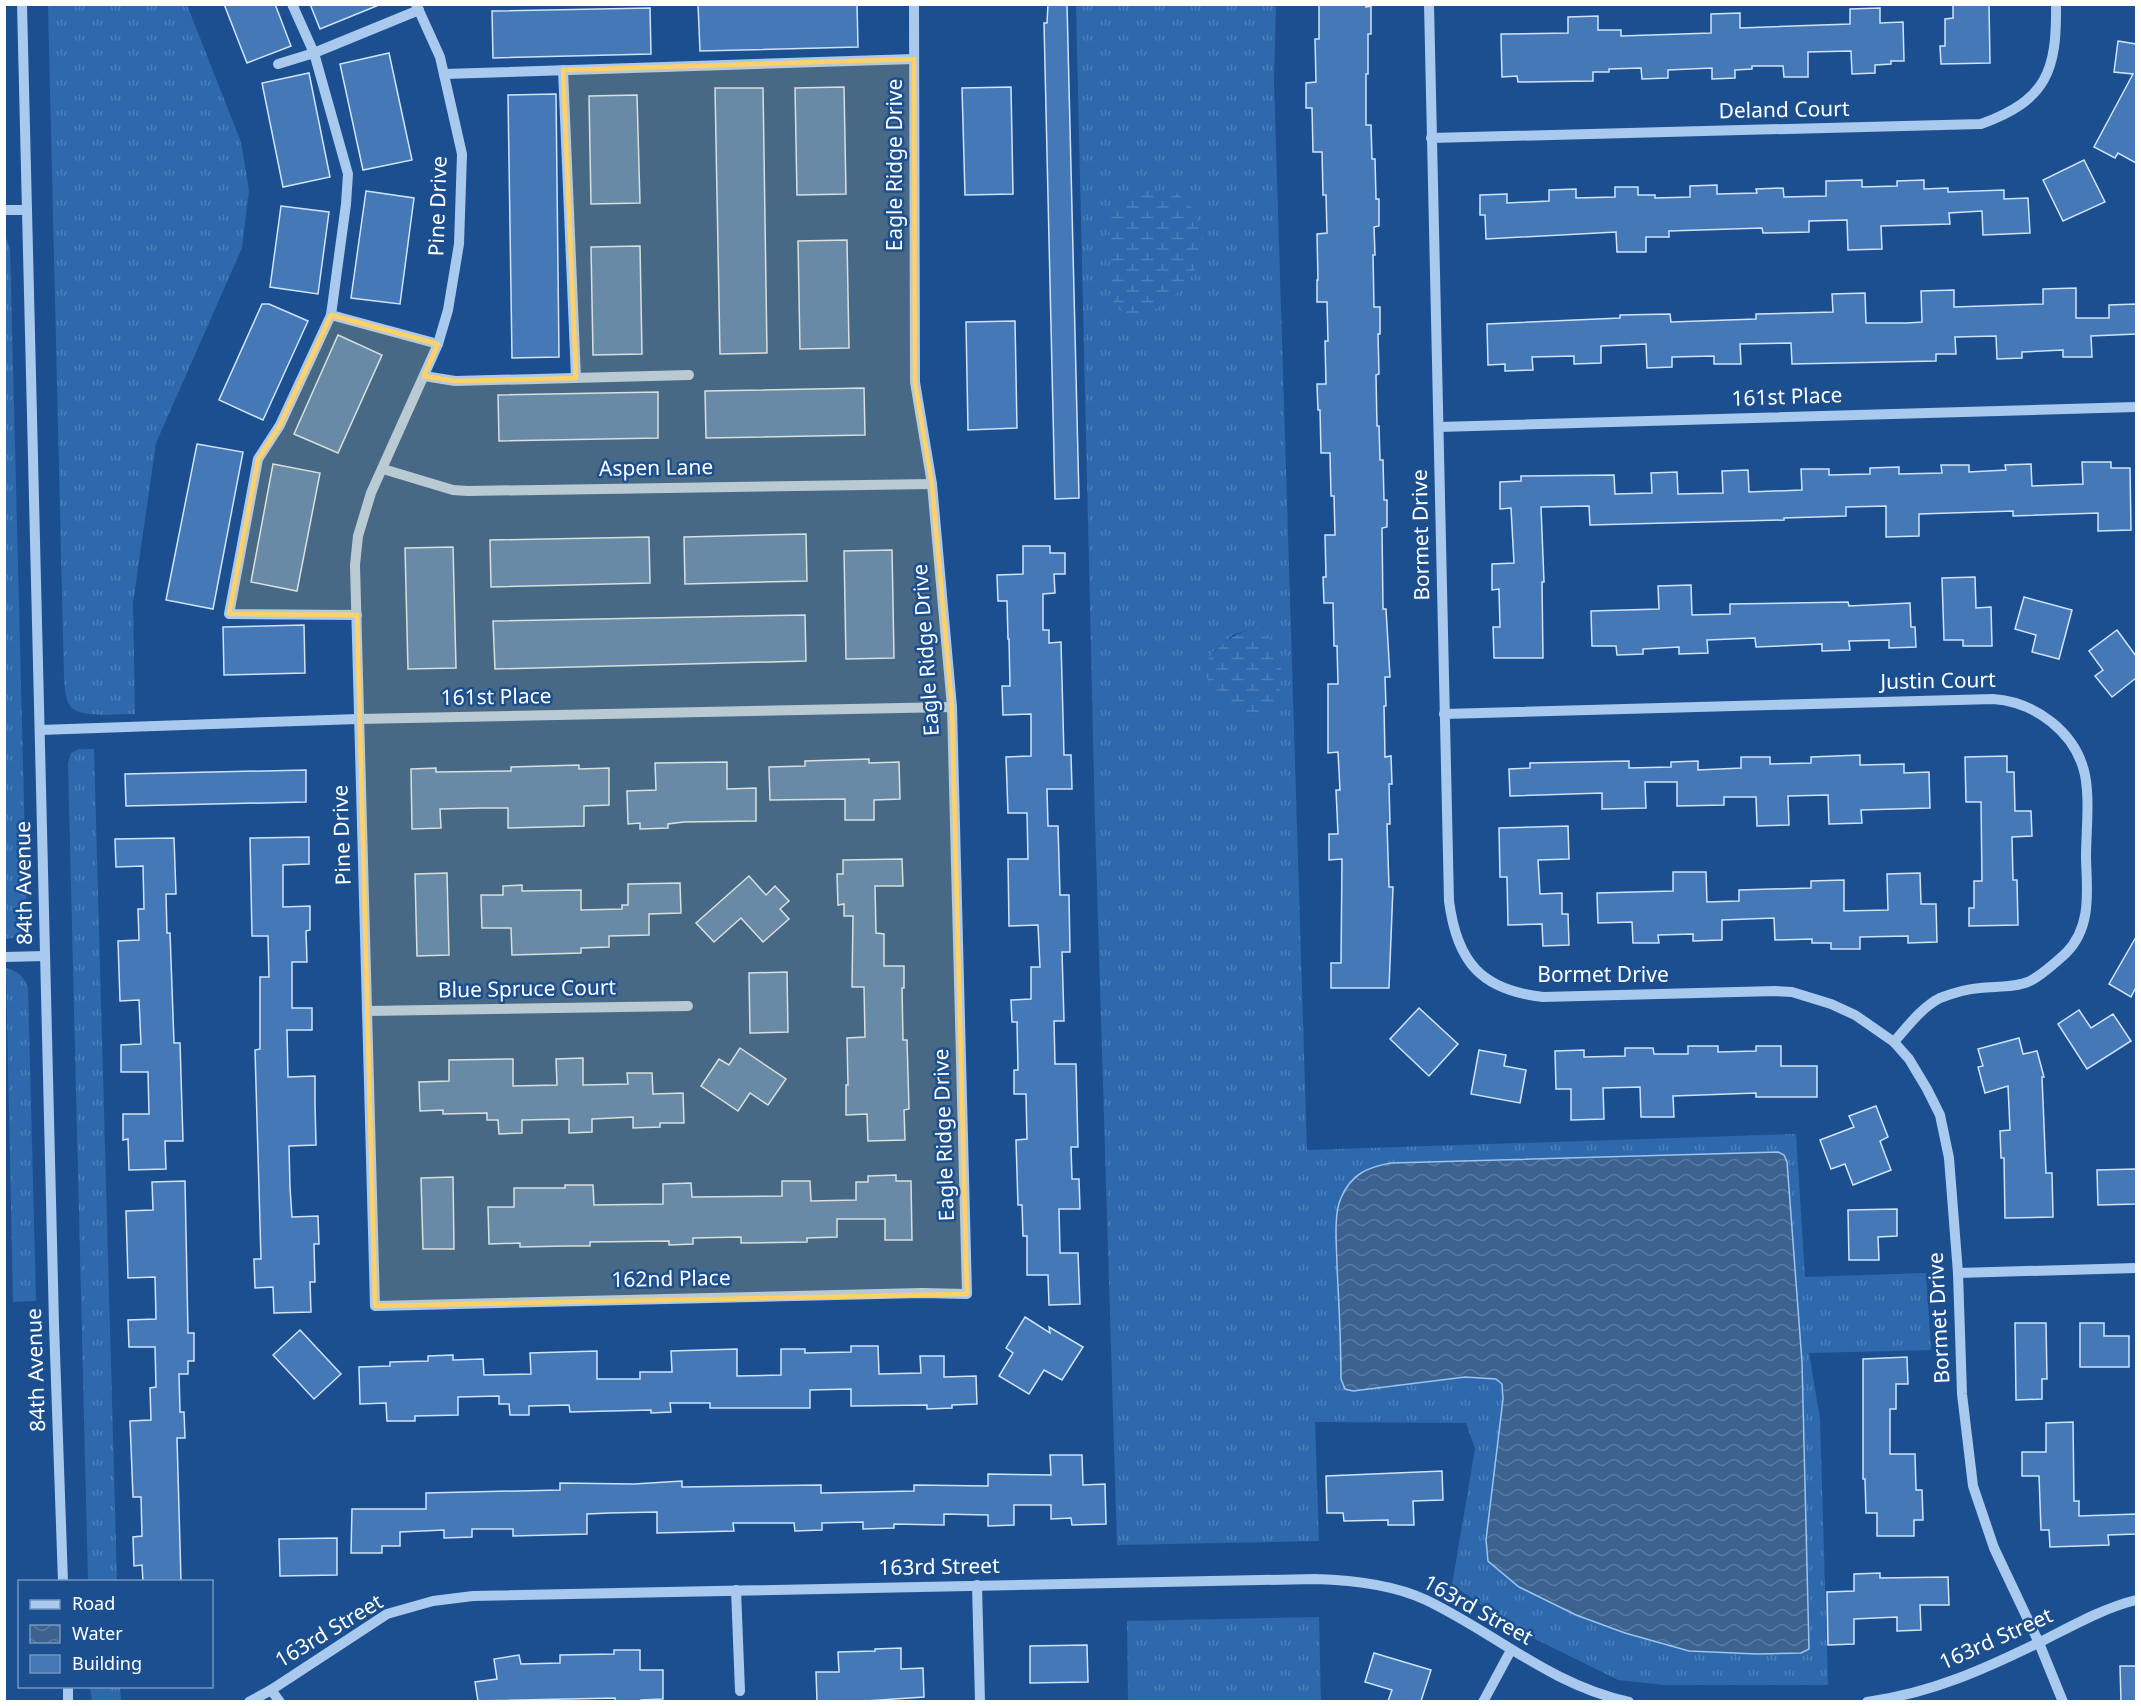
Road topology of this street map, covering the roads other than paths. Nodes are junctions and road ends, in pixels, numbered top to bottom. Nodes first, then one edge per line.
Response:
1 (22, 4) edge
2 (292, 4) edge
3 (914, 4) edge
4 (1429, 4) edge
5 (2056, 4) edge
6 (417, 7) edge
7 (314, 53) junction
8 (914, 59) junction
9 (278, 64) dead end
10 (563, 70) junction
11 (444, 74) junction
12 (1431, 138) junction
13 (4, 210) edge
14 (27, 210) junction
15 (331, 315) junction
16 (438, 344) junction
17 (689, 375) dead end
18 (424, 376) junction
19 (576, 378) junction
20 (2136, 406) edge
21 (1439, 427) junction
22 (383, 468) junction
23 (932, 484) junction
24 (357, 615) junction
25 (952, 707) junction
26 (1444, 714) junction
27 (358, 719) junction
28 (40, 730) junction
29 (45, 956) junction
30 (4, 957) edge
31 (688, 1006) dead end
32 (367, 1011) junction
33 (1894, 1042) junction
34 (2136, 1268) edge
35 (1958, 1273) junction
36 (967, 1294) joint
37 (375, 1306) joint
38 (63, 1580) edge
39 (977, 1585) junction
40 (736, 1590) junction
41 (2136, 1600) edge
42 (2038, 1642) junction
43 (1511, 1650) junction
44 (271, 1690) junction
45 (740, 1691) dead end
46 (249, 1701) edge
47 (280, 1701) edge
48 (980, 1701) edge
49 (1483, 1701) edge
50 (1629, 1701) edge
51 (1867, 1701) edge
52 (2063, 1701) edge

1 - 14 street, 84th Avenue
2 - 7 street
3 - 8 street, Eagle Ridge Drive
4 - 12 street, Bormet Drive
5 - 12 street, Deland Court
6 - 7 street
6 - 11 street, Pine Drive
7 - 9 street
7 - 15 street
8 - 10 street
8 - 23 street, Eagle Ridge Drive
10 - 11 street
10 - 19 street
11 - 16 street, Pine Drive
12 - 21 street, Bormet Drive
13 - 14 street
14 - 28 street, 84th Avenue
15 - 16 street
15 - 24 street
16 - 18 street, Pine Drive
17 - 19 street
18 - 19 street
18 - 22 street, Pine Drive
20 - 21 street, 161st Place
21 - 26 street, Bormet Drive
22 - 23 street, Aspen Lane
22 - 24 street, Pine Drive
23 - 25 street, Eagle Ridge Drive
24 - 27 street, Pine Drive
25 - 27 street, 161st Place
25 - 36 street, Eagle Ridge Drive
26 - 33 street, Bormet Drive
26 - 33 street, Justin Court
27 - 28 street, 161st Place
27 - 32 street, Pine Drive
28 - 29 street, 84th Avenue
29 - 30 street
29 - 38 street, 84th Avenue
31 - 32 street, Blue Spruce Court
32 - 37 street, Pine Drive
33 - 35 street, Bormet Drive
34 - 35 street
35 - 42 street, Bormet Drive
36 - 37 street, 162nd Place
39 - 40 street, 163rd Street
39 - 43 street, 163rd Street
39 - 48 street
40 - 44 street, 163rd Street
40 - 45 street
41 - 42 street, 163rd Street
42 - 51 street, 163rd Street
42 - 52 street, Bormet Drive
43 - 49 street
43 - 50 street, 163rd Street
44 - 46 street, 163rd Street
44 - 47 street

